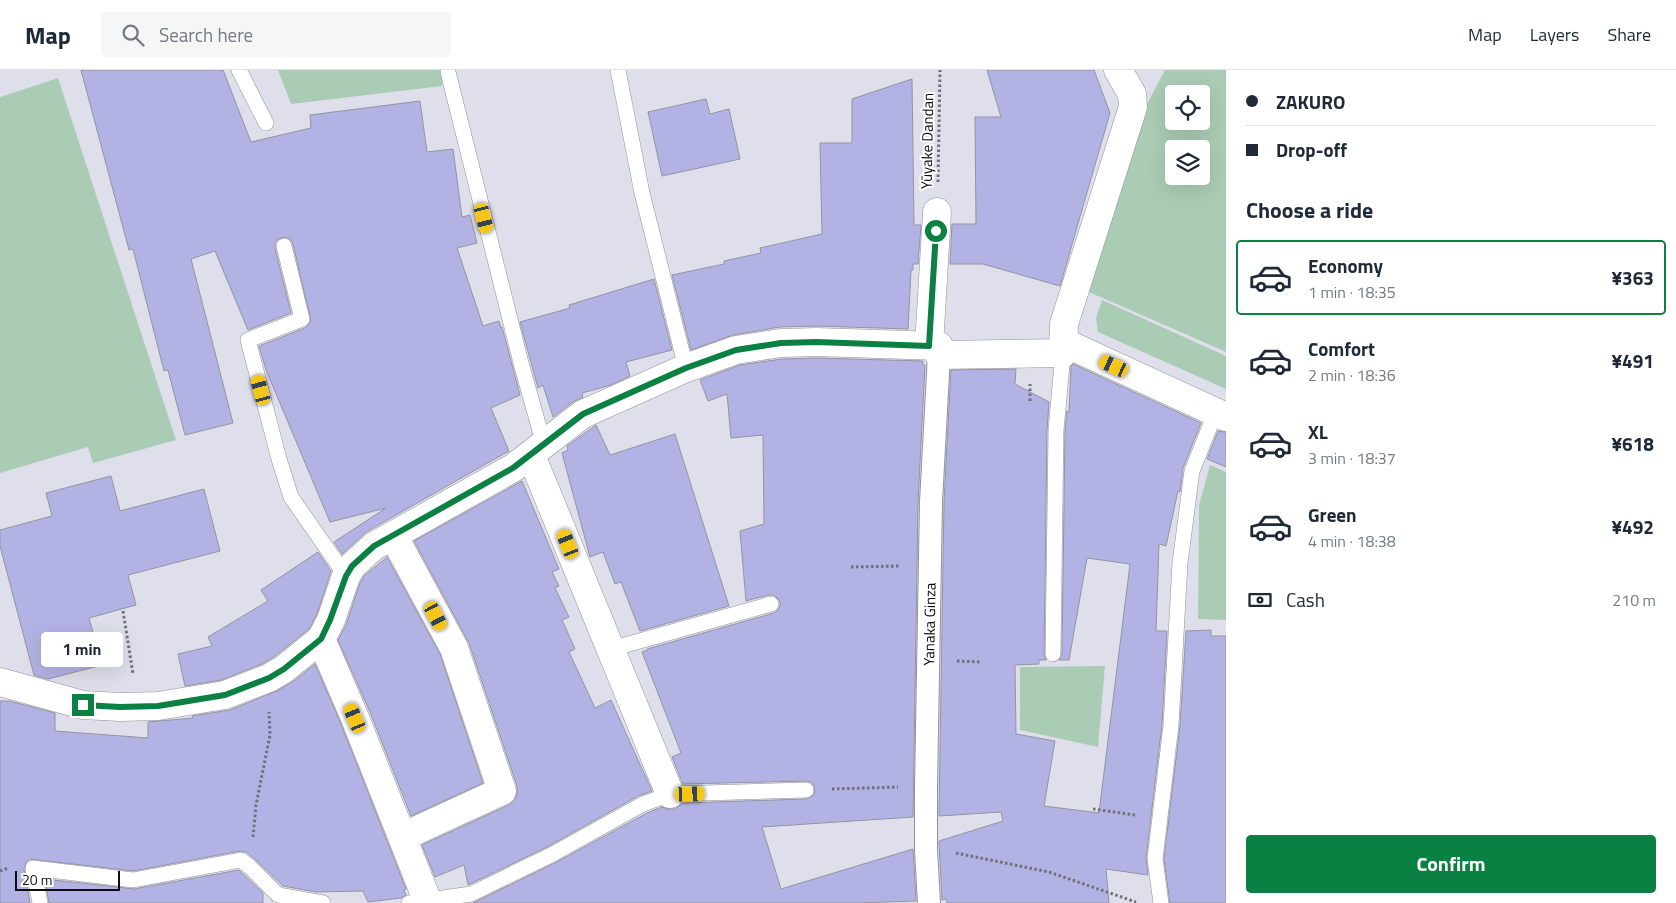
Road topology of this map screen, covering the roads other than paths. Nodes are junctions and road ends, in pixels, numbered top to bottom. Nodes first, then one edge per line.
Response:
1 (239, 70) edge
2 (618, 70) edge
3 (1118, 70) edge
4 (448, 72) dead end
5 (266, 123) dead end
6 (937, 212) road end
7 (284, 246) dead end
8 (1063, 348) junction
9 (936, 349) junction
10 (686, 368) junction
11 (1221, 414) edge
12 (538, 450) junction
13 (393, 535) junction
14 (346, 576) junction
15 (771, 604) dead end
16 (321, 639) junction
17 (611, 649) junction
18 (1053, 654) dead end
19 (0, 682) edge
20 (806, 790) road end
21 (670, 794) junction
22 (402, 836) junction
23 (418, 901) edge
24 (40, 903) edge
25 (323, 903) edge
26 (928, 903) edge
27 (1161, 903) edge

1 - 5 lane
2 - 10 lane
3 - 8 street
4 - 12 lane
6 - 9 street, Yanaka Ginza
7 - 14 lane
8 - 9 street
8 - 11 street
8 - 18 lane
9 - 10 street
9 - 26 street, Yanaka Ginza
10 - 12 street
11 - 27 lane
12 - 13 street
12 - 17 street
13 - 14 street
13 - 22 street
14 - 16 street
15 - 17 lane
16 - 19 street
16 - 22 street
17 - 21 street
20 - 21 lane
21 - 23 lane
22 - 23 street
24 - 25 lane

